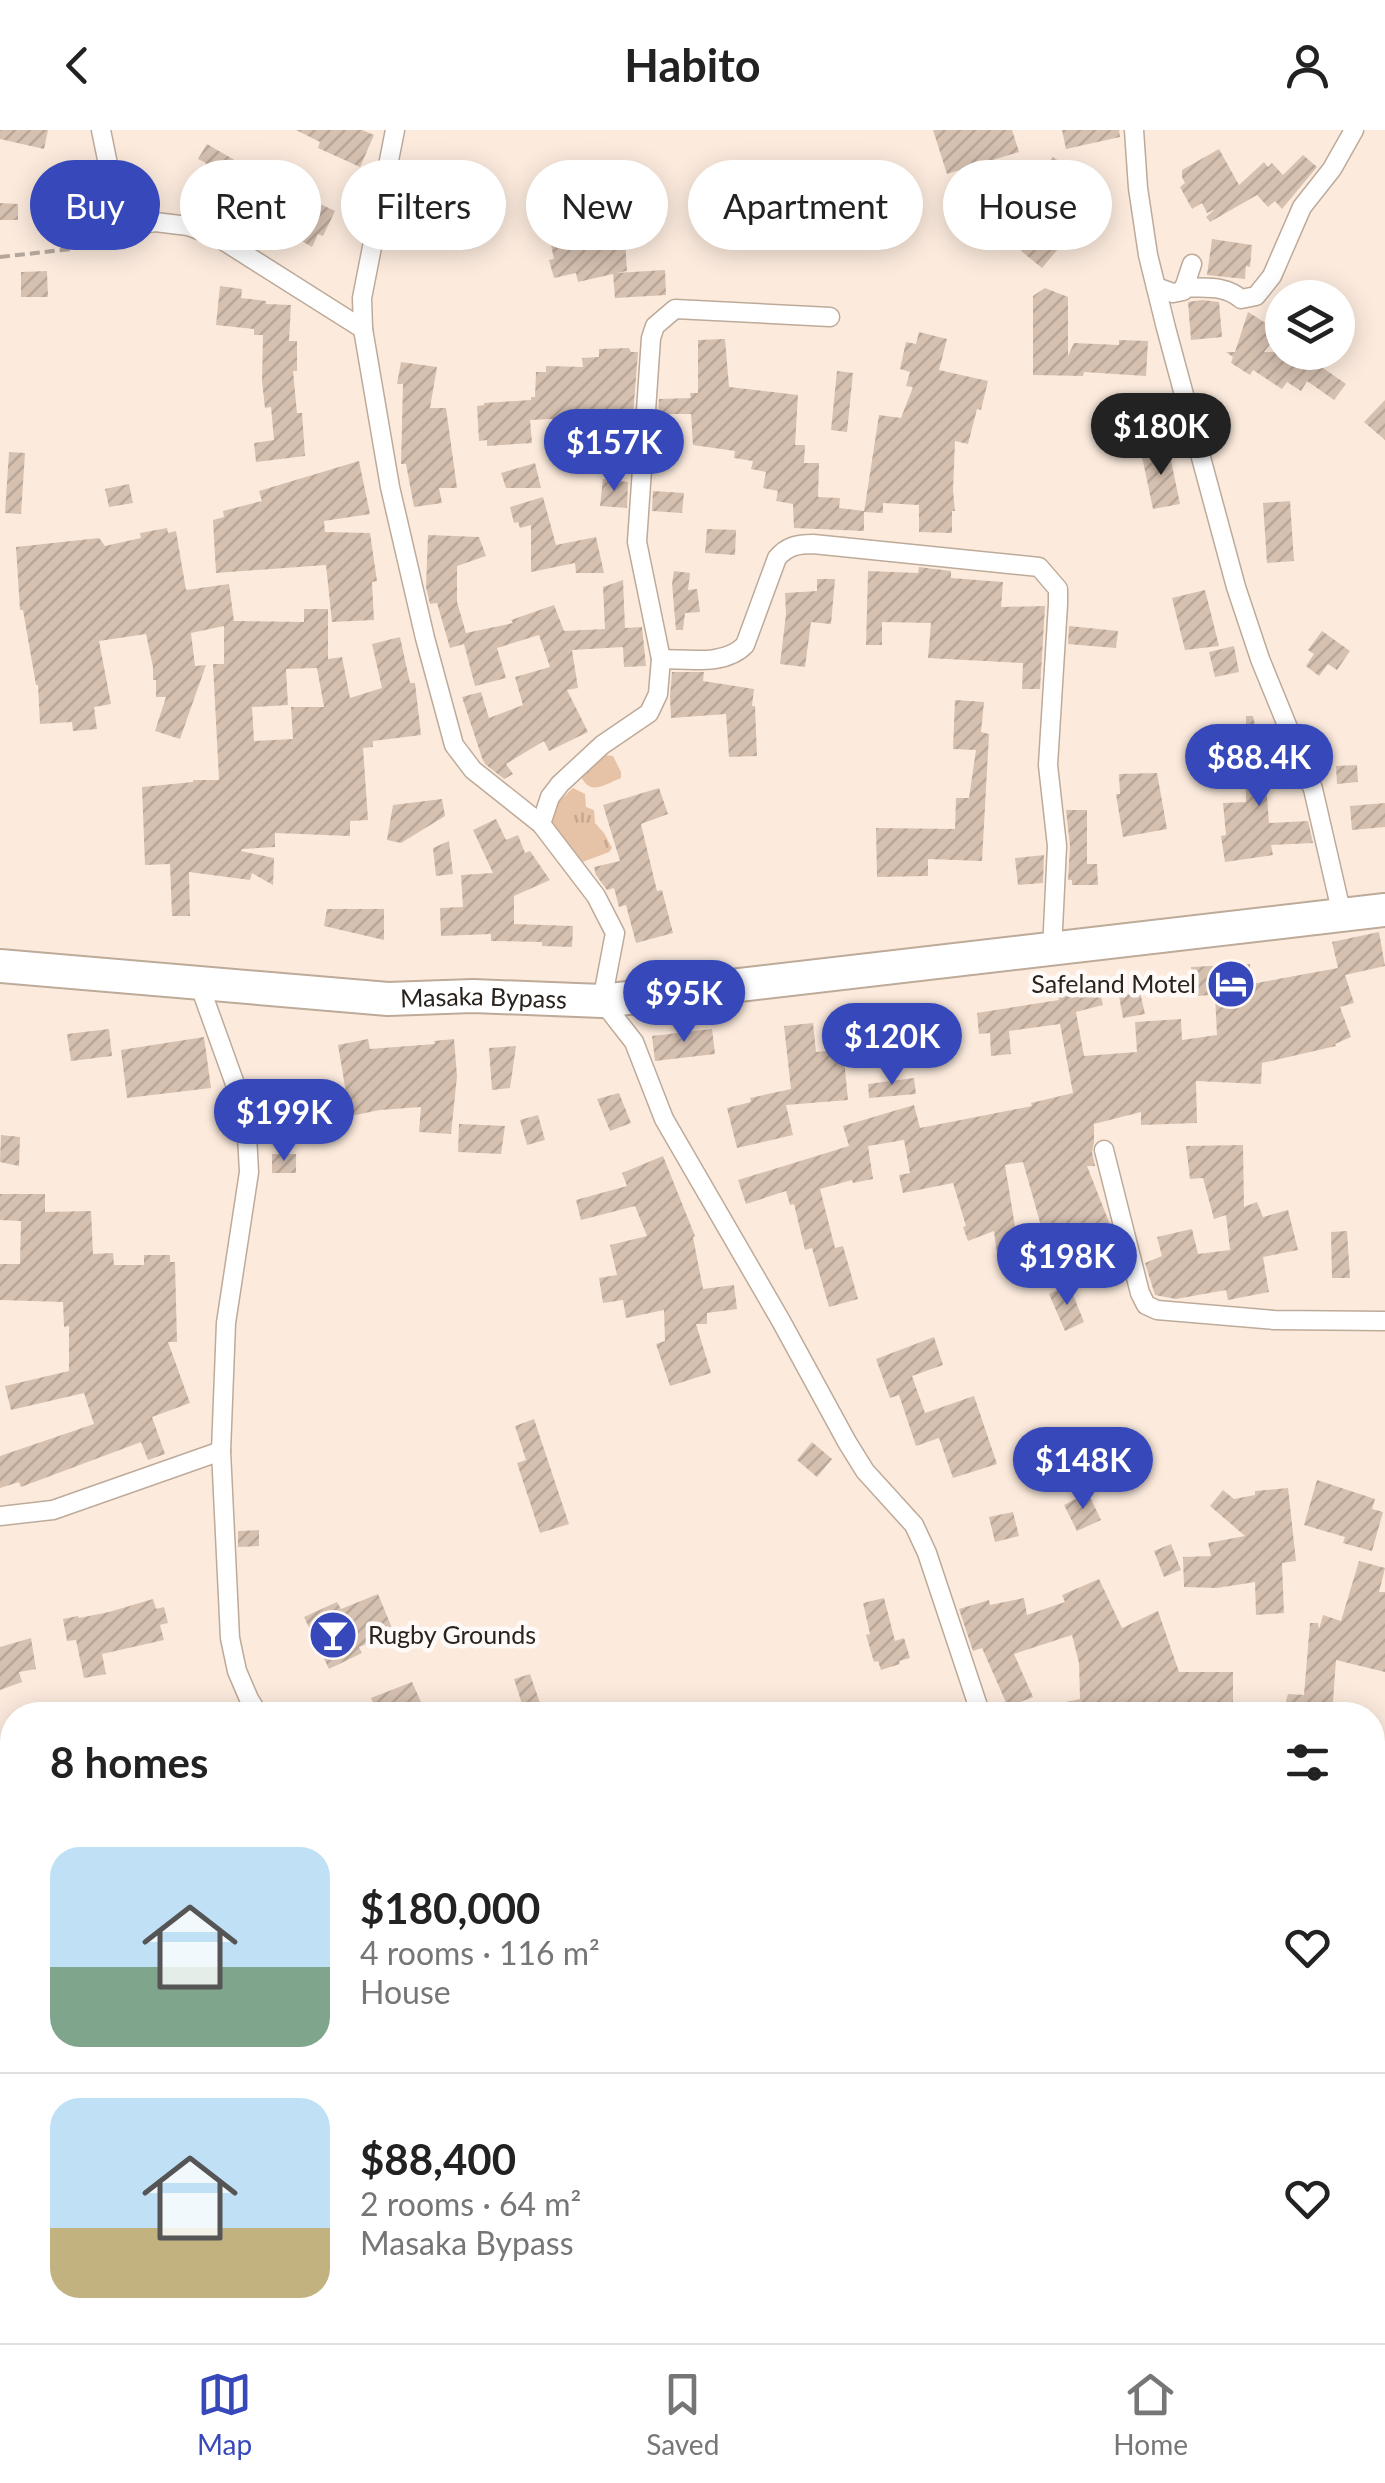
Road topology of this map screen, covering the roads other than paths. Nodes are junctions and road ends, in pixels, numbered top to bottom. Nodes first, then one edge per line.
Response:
1 (100, 130) edge
2 (395, 130) edge
3 (1134, 130) edge
4 (1354, 130) edge
5 (1192, 264) dead end
6 (1156, 287) junction
7 (1184, 287) junction
8 (830, 318) dead end
9 (363, 329) junction
10 (661, 659) junction
11 (541, 824) junction
12 (1385, 910) edge
13 (1342, 915) junction
14 (1052, 950) junction
15 (0, 966) edge
16 (198, 981) junction
17 (602, 1002) junction
18 (1104, 1150) dead end
19 (1385, 1321) edge
20 (221, 1452) junction
21 (0, 1516) edge
22 (251, 1702) edge
23 (977, 1702) edge

1 - 9 street
2 - 9 street
3 - 6 street
4 - 7 street
5 - 7 street
6 - 7 street
6 - 13 street
8 - 10 street
9 - 11 street
10 - 11 street
10 - 14 street
11 - 17 street
12 - 13 highway, Masaka Bypass
13 - 14 highway, Masaka Bypass
14 - 17 highway, Masaka Bypass
15 - 16 highway, Masaka Bypass
16 - 17 highway, Masaka Bypass
16 - 20 street
17 - 23 street
18 - 19 street
20 - 21 street
20 - 22 street

